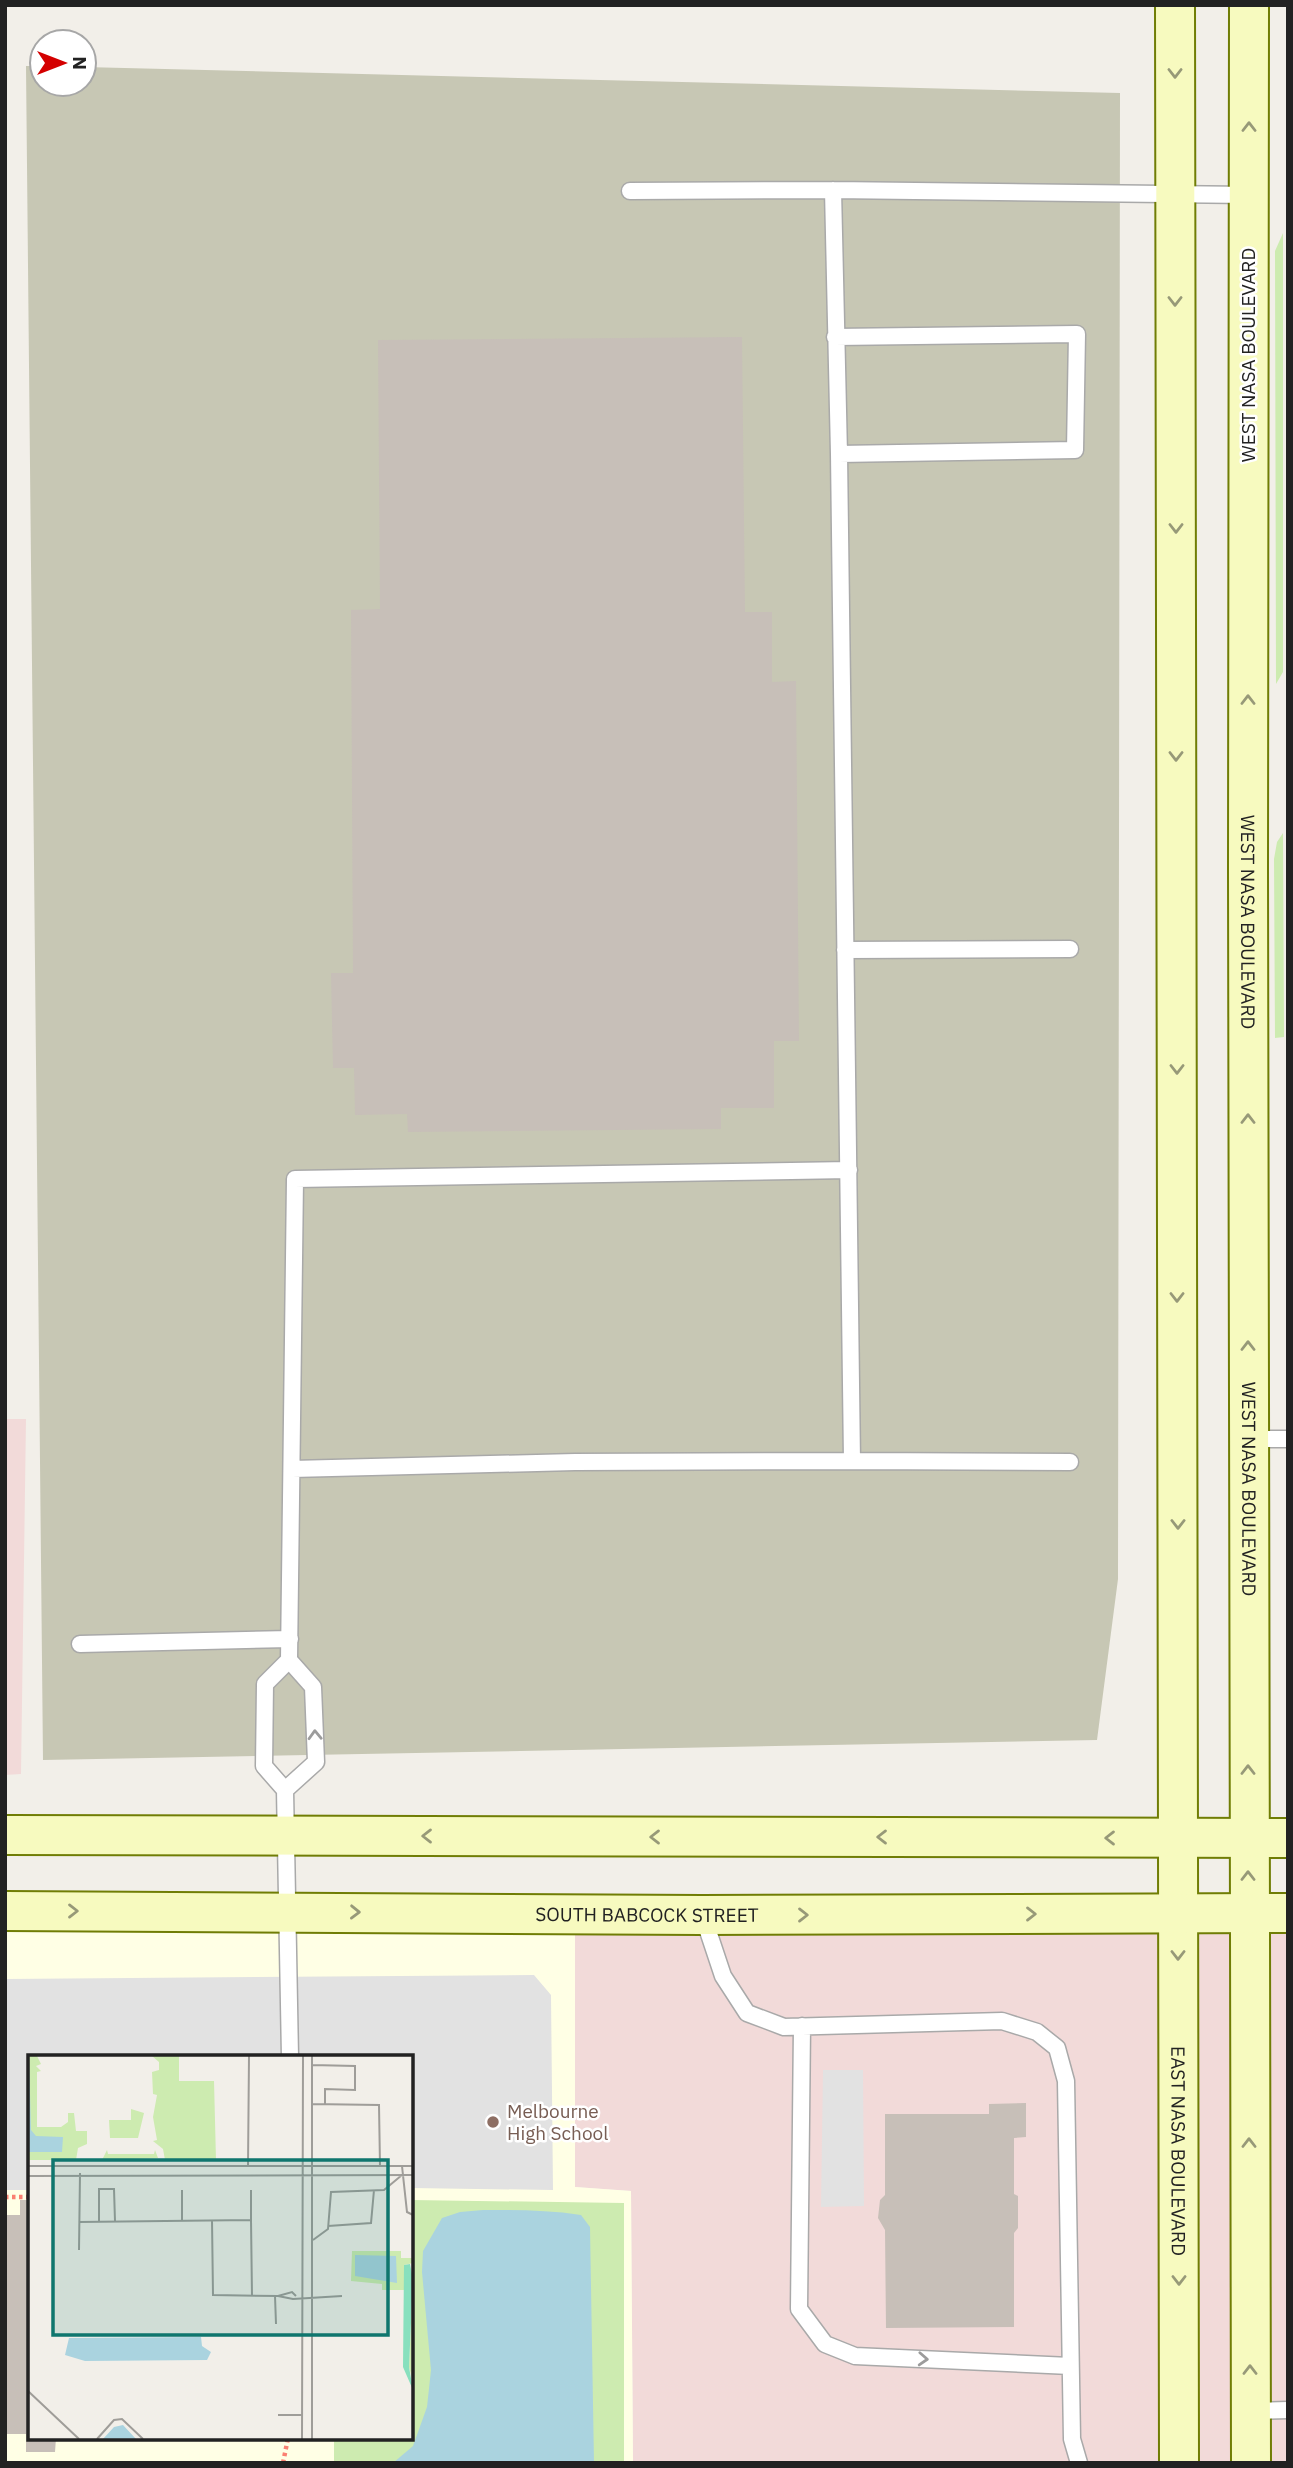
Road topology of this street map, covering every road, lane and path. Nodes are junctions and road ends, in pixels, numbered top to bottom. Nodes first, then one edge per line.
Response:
1 (1175, 5) edge
2 (1249, 5) edge
3 (833, 190) junction
4 (630, 191) dead end
5 (1175, 195) junction
6 (1249, 195) junction
7 (835, 337) junction
8 (839, 454) junction
9 (1070, 948) dead end
10 (845, 950) junction
11 (849, 1170) junction
12 (1248, 1439) junction
13 (1288, 1439) edge
14 (852, 1461) junction
15 (1070, 1462) dead end
16 (292, 1469) junction
17 (290, 1639) junction
18 (80, 1644) dead end
19 (289, 1660) junction
20 (285, 1790) junction
21 (5, 1835) edge
22 (285, 1836) junction
23 (1178, 1838) junction
24 (1248, 1838) junction
25 (1288, 1838) edge
26 (5, 1911) edge
27 (287, 1911) junction
28 (1178, 1913) junction
29 (1248, 1913) junction
30 (1288, 1913) edge
31 (702, 1915) junction
32 (802, 2026) junction
33 (290, 2055) edge
34 (5, 2197) edge
35 (28, 2197) edge
36 (1070, 2366) junction
37 (1269, 2411) edge
38 (288, 2440) edge
39 (283, 2463) edge
40 (1079, 2463) edge
41 (1179, 2463) edge
42 (1251, 2463) edge

1 -> 5 main road
6 -> 2 main road, WEST NASA BOULEVARD
3 - 4 lane
3 - 5 lane
3 - 7 lane
5 - 6 lane
5 -> 23 main road
12 -> 6 main road, WEST NASA BOULEVARD
7 - 8 lane
7 - 8 lane
8 - 10 lane
9 - 10 lane
10 - 11 lane
11 - 14 lane
11 - 16 lane
12 - 13 lane
24 -> 12 main road, WEST NASA BOULEVARD
14 - 15 lane
14 - 16 lane
16 - 17 lane
17 - 18 lane
17 - 19 lane
19 - 20 lane
20 -> 19 lane
20 - 22 lane
21 - 22 main road
23 -> 22 main road
22 - 27 lane
23 - 24 main road
23 - 28 main road, EAST NASA BOULEVARD
24 - 25 main road
29 -> 24 main road
26 -> 27 main road, SOUTH BABCOCK STREET
27 -> 31 main road, SOUTH BABCOCK STREET
27 - 33 lane
28 - 29 main road, SOUTH BABCOCK STREET
31 -> 28 main road, SOUTH BABCOCK STREET
28 -> 41 main road, EAST NASA BOULEVARD
29 - 30 main road, SOUTH BABCOCK STREET
37 -> 29 main road
31 - 32 lane
32 -> 36 lane
32 - 36 lane
34 - 35 path
36 - 40 lane
37 - 42 main road
38 - 39 path

